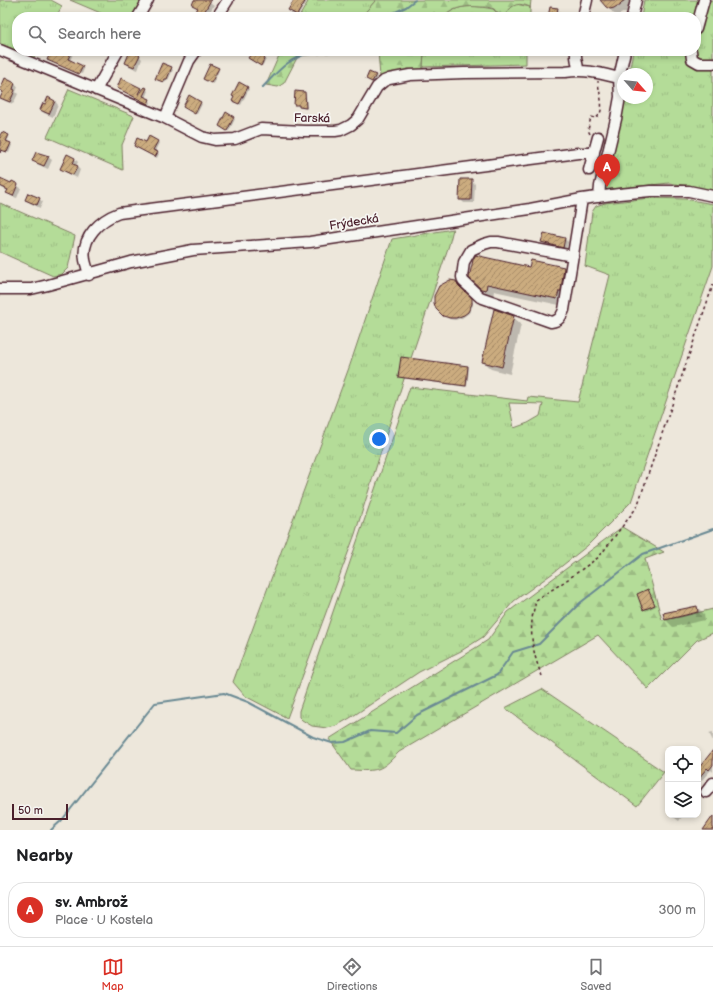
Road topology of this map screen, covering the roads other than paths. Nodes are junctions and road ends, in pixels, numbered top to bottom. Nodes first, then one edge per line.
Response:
1 (148, 0) edge
2 (228, 0) edge
3 (587, 0) edge
4 (636, 0) edge
5 (704, 0) edge
6 (141, 12) edge
7 (220, 12) edge
8 (584, 12) edge
9 (633, 12) edge
10 (701, 12) edge
11 (0, 50) edge
12 (12, 55) edge
13 (14, 56) edge
14 (115, 56) edge
15 (192, 56) edge
16 (576, 56) edge
17 (624, 56) edge
18 (692, 56) edge
19 (713, 63) edge
20 (621, 68) edge
21 (578, 70) junction
22 (617, 77) edge
23 (96, 90) junction
24 (619, 104) edge
25 (165, 118) junction
26 (598, 137) road end
27 (594, 153) junction
28 (589, 170) dead end
29 (713, 196) edge
30 (599, 197) junction
31 (582, 199) junction
32 (573, 256) junction
33 (89, 275) junction
34 (0, 289) edge
35 (713, 783) edge
36 (706, 792) dead end

1 - 6 street
2 - 7 street
3 - 8 street
4 - 9 street
5 - 10 street
11 - 12 street, Farská
13 - 23 street, Farská
14 - 23 street
15 - 25 street
16 - 21 street
17 - 20 street
18 - 19 street
21 - 22 street, Farská
21 - 25 street, Farská
23 - 25 street, Farská
24 - 30 street
26 - 27 street
27 - 28 street
27 - 33 street
29 - 30 street, Frýdecká
30 - 31 street, Frýdecká
31 - 32 street
31 - 33 street, Frýdecká
32 - 32 street
33 - 34 street, Frýdecká
35 - 36 street

